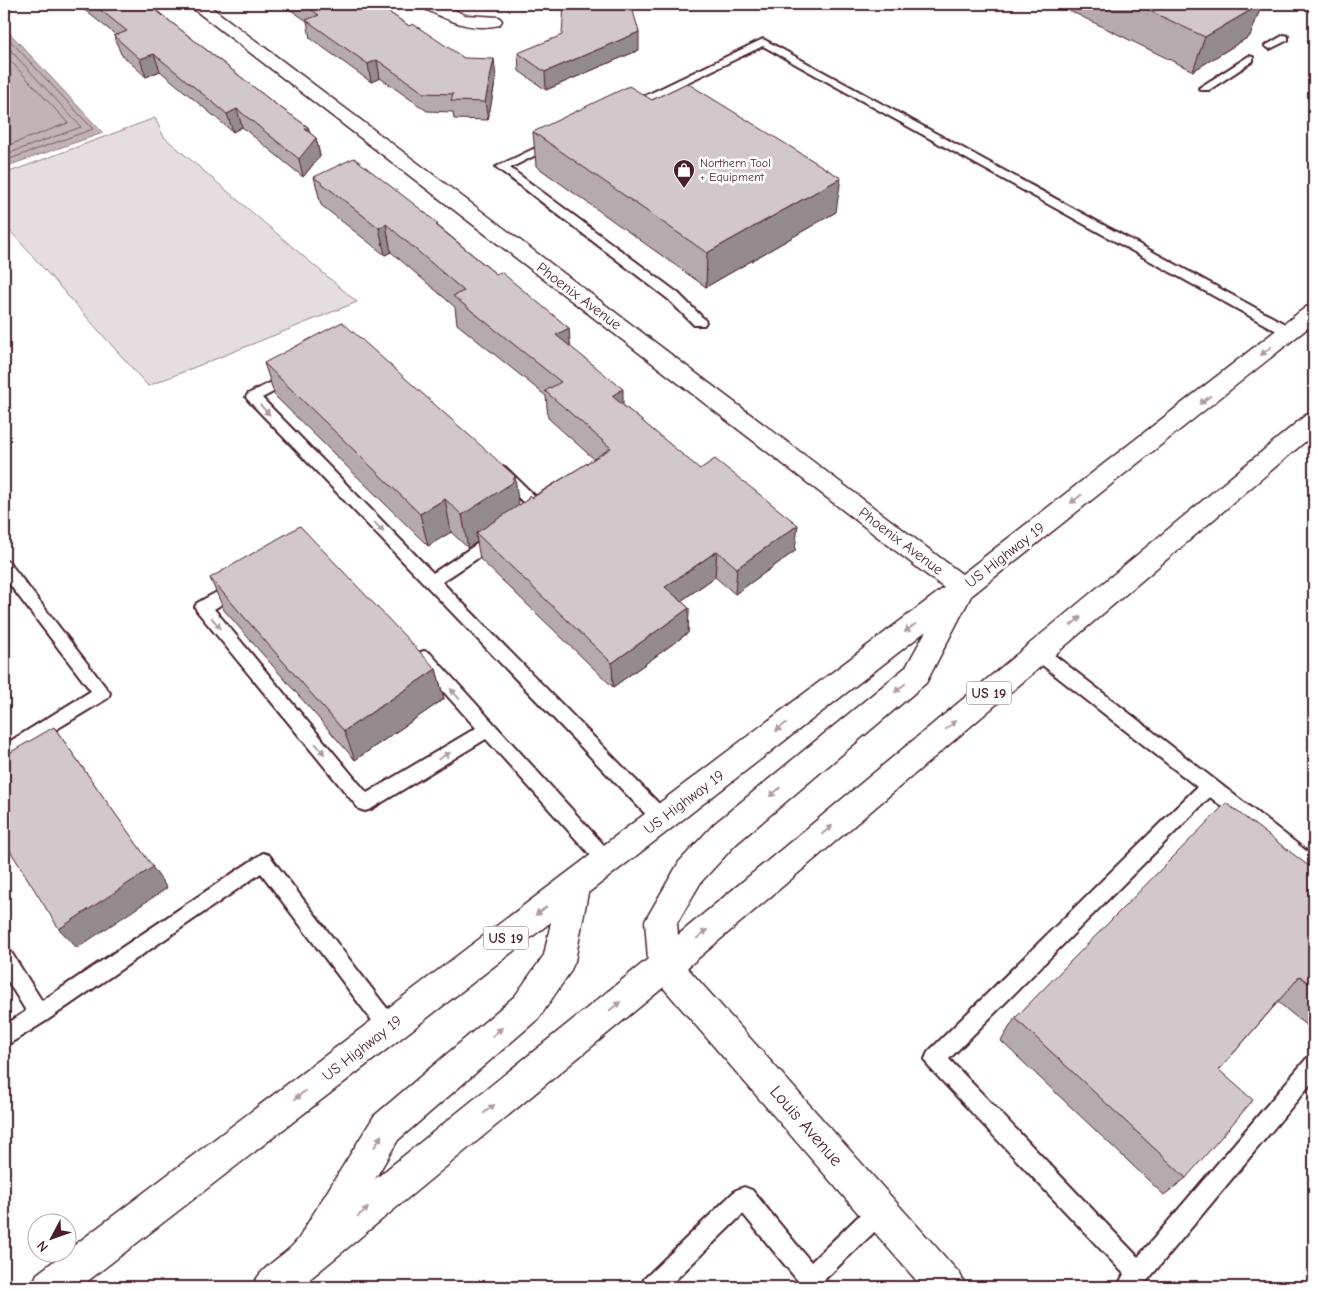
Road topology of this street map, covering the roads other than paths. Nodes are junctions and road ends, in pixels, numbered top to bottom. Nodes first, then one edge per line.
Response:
1 (196, 4) edge
2 (429, 4) edge
3 (493, 21) dead end
4 (1284, 38) dead end
5 (1270, 46) dead end
6 (1249, 59) dead end
7 (1205, 88) dead end
8 (619, 111) edge
9 (565, 137) edge
10 (1314, 312) edge
11 (700, 322) dead end
12 (1289, 332) junction
13 (304, 370) edge
14 (1314, 421) edge
15 (491, 462) edge
16 (4, 566) edge
17 (254, 578) edge
18 (432, 581) junction
19 (962, 588) junction
20 (413, 646) edge
21 (1038, 652) junction
22 (487, 730) junction
23 (4, 754) edge
24 (1210, 786) junction
25 (662, 818) junction
26 (606, 860) junction
27 (1314, 868) edge
28 (574, 886) junction
29 (4, 958) edge
30 (665, 966) junction
31 (39, 1014) junction
32 (389, 1027) junction
33 (4, 1037) edge
34 (1314, 1065) edge
35 (880, 1211) junction
36 (307, 1258) junction
37 (1133, 1281) edge
38 (814, 1283) edge
39 (50, 1287) edge
40 (271, 1287) edge
41 (652, 1287) edge
42 (947, 1287) edge

1 - 19 main road, Phoenix Avenue
2 - 3 main road
4 - 5 lane
6 - 7 lane
8 - 12 lane
9 - 11 lane
10 - 12 main road, US Highway 19 / US 19
12 -> 19 main road, US Highway 19 / US 19
13 -> 18 lane
21 -> 14 main road, US 19
15 - 18 lane
16 - 23 lane
17 -> 22 lane
18 - 25 lane
19 -> 25 main road, US Highway 19 / US 19
19 -> 30 main road
22 -> 20 lane
21 - 24 lane
30 -> 21 main road, US 19
22 - 26 lane
24 - 27 lane
24 - 37 lane
25 - 26 main road, US Highway 19 / US 19
26 - 28 main road, US Highway 19 / US 19
28 -> 32 main road, US Highway 19 / US 19
36 -> 28 main road
29 - 31 lane
30 - 35 main road, Louis Avenue
36 -> 30 main road, US 19
31 - 32 lane
31 - 33 lane
32 -> 39 main road, US Highway 19 / US 19
34 - 37 lane
35 - 38 lane
35 - 42 main road, Louis Avenue
36 - 40 main road, US 19
38 - 41 lane

